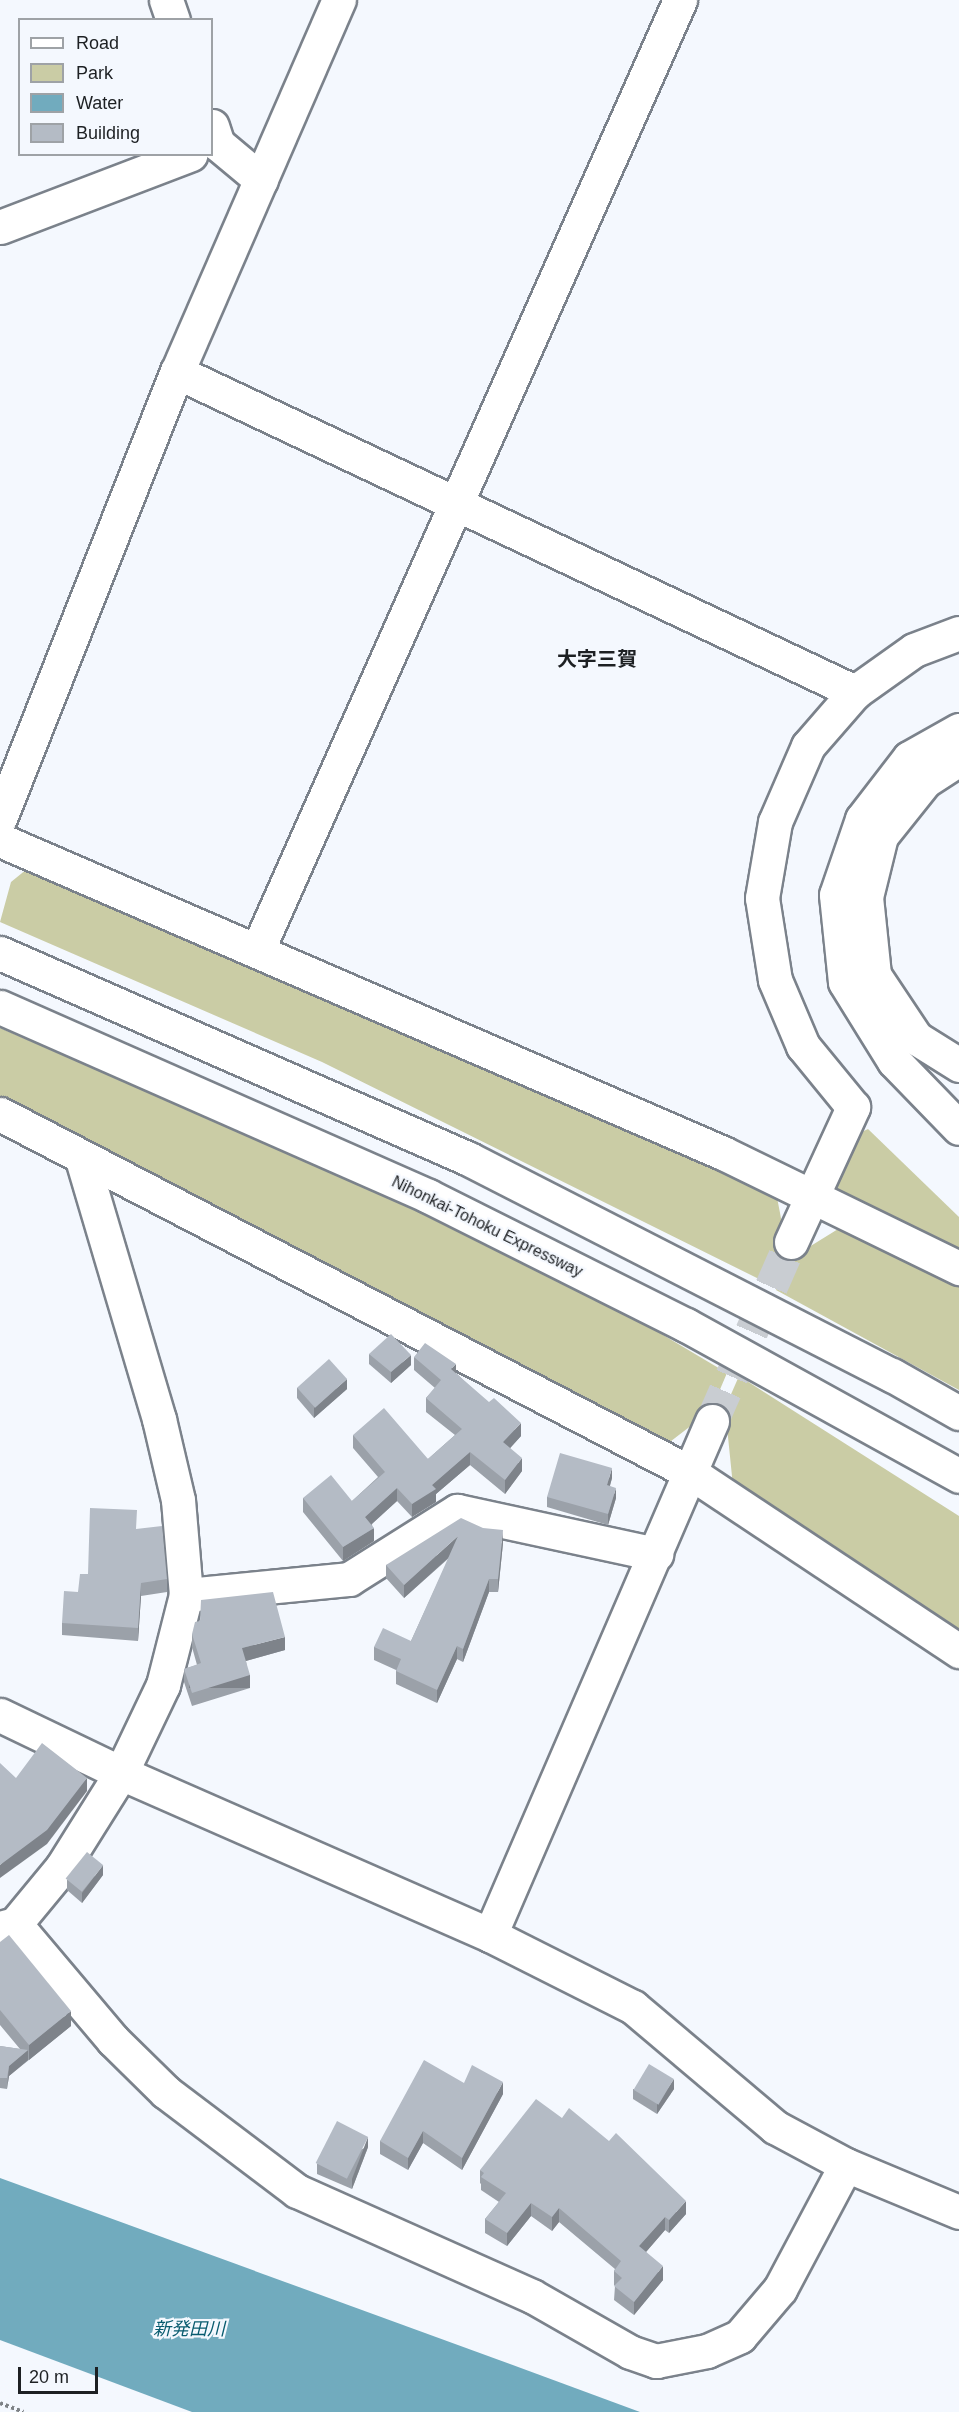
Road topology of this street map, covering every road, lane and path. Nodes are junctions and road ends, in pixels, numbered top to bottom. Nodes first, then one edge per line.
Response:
1 (166, 0) edge
2 (339, 0) edge
3 (680, 0) edge
4 (172, 18) edge
5 (213, 146) edge
6 (176, 156) edge
7 (261, 180) junction
8 (0, 227) edge
9 (177, 372) junction
10 (455, 503) junction
11 (959, 633) edge
12 (855, 692) junction
13 (959, 730) edge
14 (959, 759) edge
15 (0, 818) edge
16 (0, 840) edge
17 (257, 951) junction
18 (0, 953) edge
19 (0, 1007) edge
20 (959, 1065) edge
21 (0, 1114) edge
22 (959, 1128) edge
23 (82, 1159) junction
24 (812, 1196) junction
25 (791, 1242) tunnel mouth
26 (959, 1268) edge
27 (959, 1413) edge
28 (712, 1421) tunnel mouth
29 (691, 1473) junction
30 (959, 1476) edge
31 (656, 1554) junction
32 (186, 1595) junction
33 (959, 1651) edge
34 (0, 1715) edge
35 (121, 1773) junction
36 (8, 1926) edge
37 (490, 1935) junction
38 (846, 2165) junction
39 (959, 2212) edge
40 (1, 2405) edge
41 (23, 2412) edge

1 - 4 main road
2 - 7 main road
3 - 10 main road
5 - 7 main road
6 - 8 main road
7 - 9 main road
9 - 10 main road
9 - 15 main road
10 - 12 main road
10 - 17 main road
11 - 12 main road
12 - 24 main road
13 - 22 main road
14 - 20 main road
16 - 17 main road
17 - 24 main road
18 - 27 main road
19 - 30 main road, Nihonkai-Tohoku Expressway
21 - 23 main road
23 - 29 main road
23 - 32 main road
24 - 25 main road
24 - 26 main road
28 - 29 main road
29 - 31 main road
29 - 33 main road
31 - 32 main road
31 - 37 main road
32 - 35 main road
34 - 35 main road
35 - 36 main road
35 - 37 main road
36 - 38 main road
37 - 38 main road
38 - 39 main road
40 - 41 path

